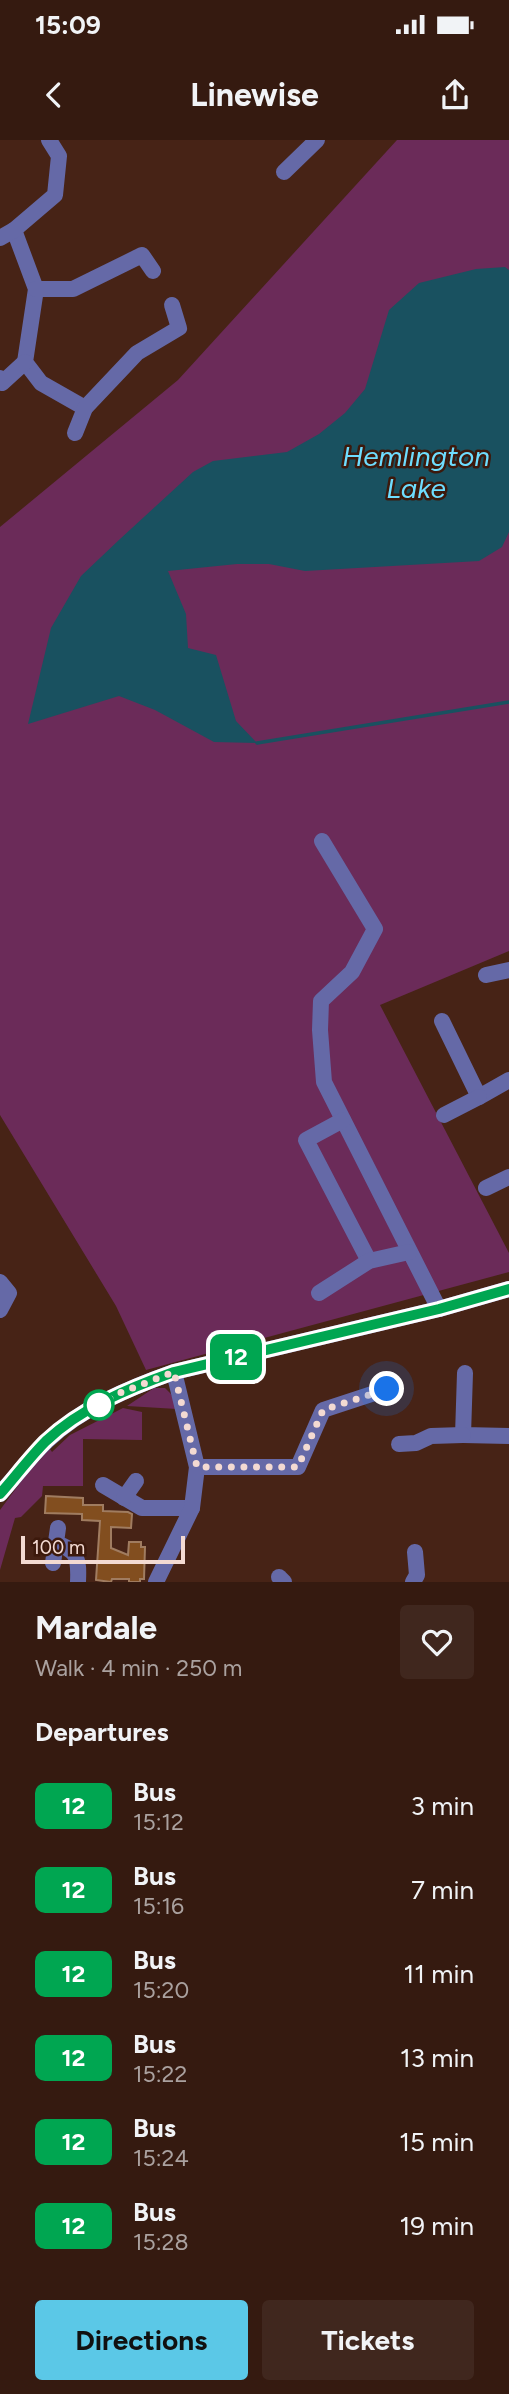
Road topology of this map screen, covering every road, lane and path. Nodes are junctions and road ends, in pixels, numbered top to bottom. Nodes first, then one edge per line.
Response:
1 (50, 140) edge
2 (317, 140) edge
3 (284, 172) dead end
4 (7, 234) edge
5 (153, 271) dead end
6 (36, 289) junction
7 (172, 305) dead end
8 (25, 362) junction
9 (0, 377) edge
10 (85, 408) junction
11 (75, 433) dead end
12 (322, 841) dead end
13 (509, 970) edge
14 (486, 975) dead end
15 (442, 1021) dead end
16 (509, 1080) edge
17 (479, 1097) junction
18 (444, 1115) dead end
19 (343, 1120) junction
20 (509, 1177) edge
21 (486, 1188) dead end
22 (409, 1252) junction
23 (369, 1261) junction
24 (0, 1282) edge
25 (509, 1289) edge
26 (318, 1293) dead end
27 (439, 1309) junction
28 (0, 1310) edge
29 (174, 1372) junction
30 (465, 1373) dead end
31 (387, 1389) dead end
32 (463, 1435) junction
33 (509, 1436) edge
34 (399, 1444) dead end
35 (197, 1467) junction
36 (136, 1481) dead end
37 (103, 1485) dead end
38 (0, 1494) edge
39 (124, 1498) junction
40 (192, 1508) junction
41 (415, 1552) dead end
42 (53, 1563) dead end
43 (78, 1582) edge
44 (156, 1582) edge
45 (413, 1582) edge

1 - 4 street
2 - 3 street
4 - 6 street
5 - 6 street
6 - 8 street
7 - 10 street
8 - 9 street
8 - 10 street
10 - 11 street
12 - 19 street
13 - 14 street
15 - 17 street
16 - 17 street
17 - 18 street
19 - 22 street
19 - 23 street
20 - 21 street
22 - 23 street
22 - 27 street
23 - 26 street
24 - 28 street
25 - 27 street
27 - 29 street
29 - 35 street
29 - 38 street
30 - 32 street
31 - 35 street
32 - 33 street
32 - 34 street
35 - 40 street
36 - 39 street
37 - 39 street
39 - 40 street
40 - 44 street
41 - 45 street
42 - 43 street

